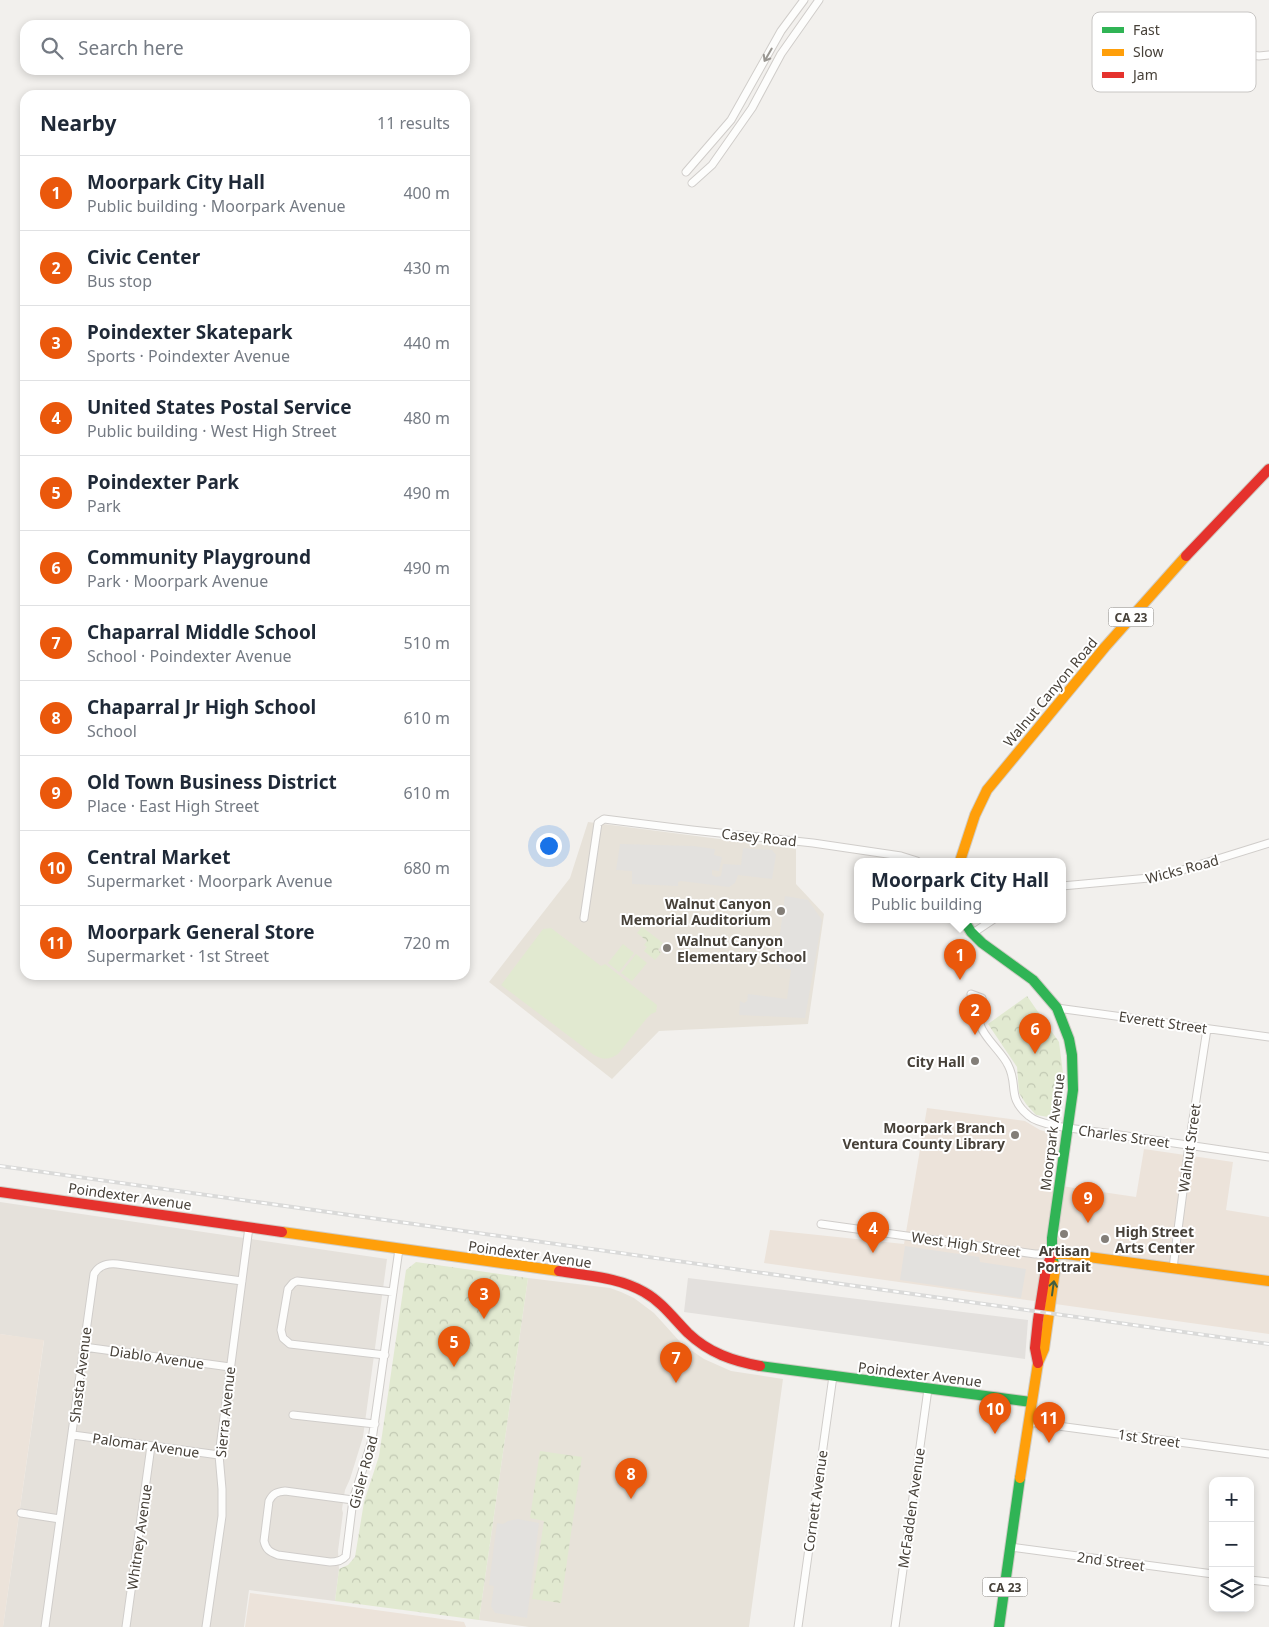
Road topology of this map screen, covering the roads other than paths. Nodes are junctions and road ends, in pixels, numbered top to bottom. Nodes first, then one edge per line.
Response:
1 (804, 0) edge
2 (820, 0) edge
3 (782, 31) junction
4 (792, 38) junction
5 (1256, 55) edge
6 (1269, 55) edge
7 (686, 172) dead end
8 (692, 184) dead end
9 (1269, 469) edge
10 (1269, 843) edge
11 (907, 858) edge
12 (961, 858) edge
13 (1066, 886) edge
14 (584, 918) dead end
15 (966, 923) edge
16 (988, 923) edge
17 (973, 933) junction
18 (971, 994) dead end
19 (1057, 1008) junction
20 (1208, 1029) junction
21 (1269, 1037) edge
22 (1068, 1127) junction
23 (1189, 1145) junction
24 (1269, 1156) edge
25 (0, 1192) edge
26 (821, 1224) dead end
27 (249, 1227) junction
28 (399, 1250) junction
29 (1052, 1254) junction
30 (1173, 1268) junction
31 (242, 1281) junction
32 (1269, 1281) edge
33 (393, 1292) junction
34 (84, 1347) junction
35 (385, 1355) junction
36 (230, 1367) junction
37 (833, 1376) junction
38 (928, 1389) junction
39 (1031, 1402) junction
40 (293, 1415) dead end
41 (1028, 1422) junction
42 (375, 1424) junction
43 (73, 1435) junction
44 (151, 1446) junction
45 (1269, 1454) edge
46 (219, 1455) junction
47 (354, 1500) junction
48 (21, 1513) dead end
49 (60, 1519) junction
50 (1010, 1547) junction
51 (1209, 1573) edge
52 (1254, 1580) edge
53 (1269, 1582) edge
54 (45, 1627) edge
55 (126, 1627) edge
56 (206, 1627) edge
57 (798, 1627) edge
58 (895, 1627) edge
59 (999, 1627) edge

1 - 3 street
2 - 4 street
3 - 4 street
3 -> 7 street
4 - 8 street
5 - 6 street
9 - 12 street, Walnut Canyon Road / CA 23
10 - 13 street, Wicks Road
11 - 14 street, Casey Road
15 - 17 street, CA 23
16 - 17 street
17 - 19 street, Moorpark Avenue / CA 23
18 - 22 street, Charles Street
19 - 20 street, Everett Street
19 - 22 street, Moorpark Avenue / CA 23
20 - 21 street, Everett Street
20 - 23 street, Walnut Street
22 - 23 street, Charles Street
22 - 29 street, Moorpark Avenue / CA 23
23 - 24 street, Charles Street
23 - 30 street, Walnut Street
25 - 27 street, Poindexter Avenue
26 - 29 street, West High Street
27 - 28 street, Poindexter Avenue
27 - 31 street, Sierra Avenue
28 - 33 street, Gisler Road
28 - 37 street, Poindexter Avenue
29 - 30 street
29 - 39 street, Moorpark Avenue / CA 23
30 - 32 street
31 - 34 street, Shasta Avenue
31 - 36 street, Sierra Avenue
33 - 35 street, Gisler Road
33 - 35 street
34 - 36 street, Diablo Avenue
34 - 43 street, Shasta Avenue
35 - 42 street, Gisler Road
36 - 46 street, Sierra Avenue
37 - 38 street, Poindexter Avenue
37 - 57 street, Cornett Avenue
38 - 39 street, Poindexter Avenue
38 - 58 street, McFadden Avenue
39 - 41 street, Moorpark Avenue / CA 23
40 - 42 street
41 - 45 street, 1st Street
41 - 50 street, Moorpark Avenue / CA 23
42 - 47 street, Gisler Road
43 - 44 street, Palomar Avenue
43 - 49 street, Shasta Avenue
44 - 46 street, Palomar Avenue
44 - 55 street, Whitney Avenue
46 - 56 street, Sierra Avenue
47 - 47 street, Gisler Road
48 - 49 street
49 - 54 street, Shasta Avenue
50 - 51 street, 2nd Street
50 - 59 street, Moorpark Avenue / CA 23
52 - 53 street

